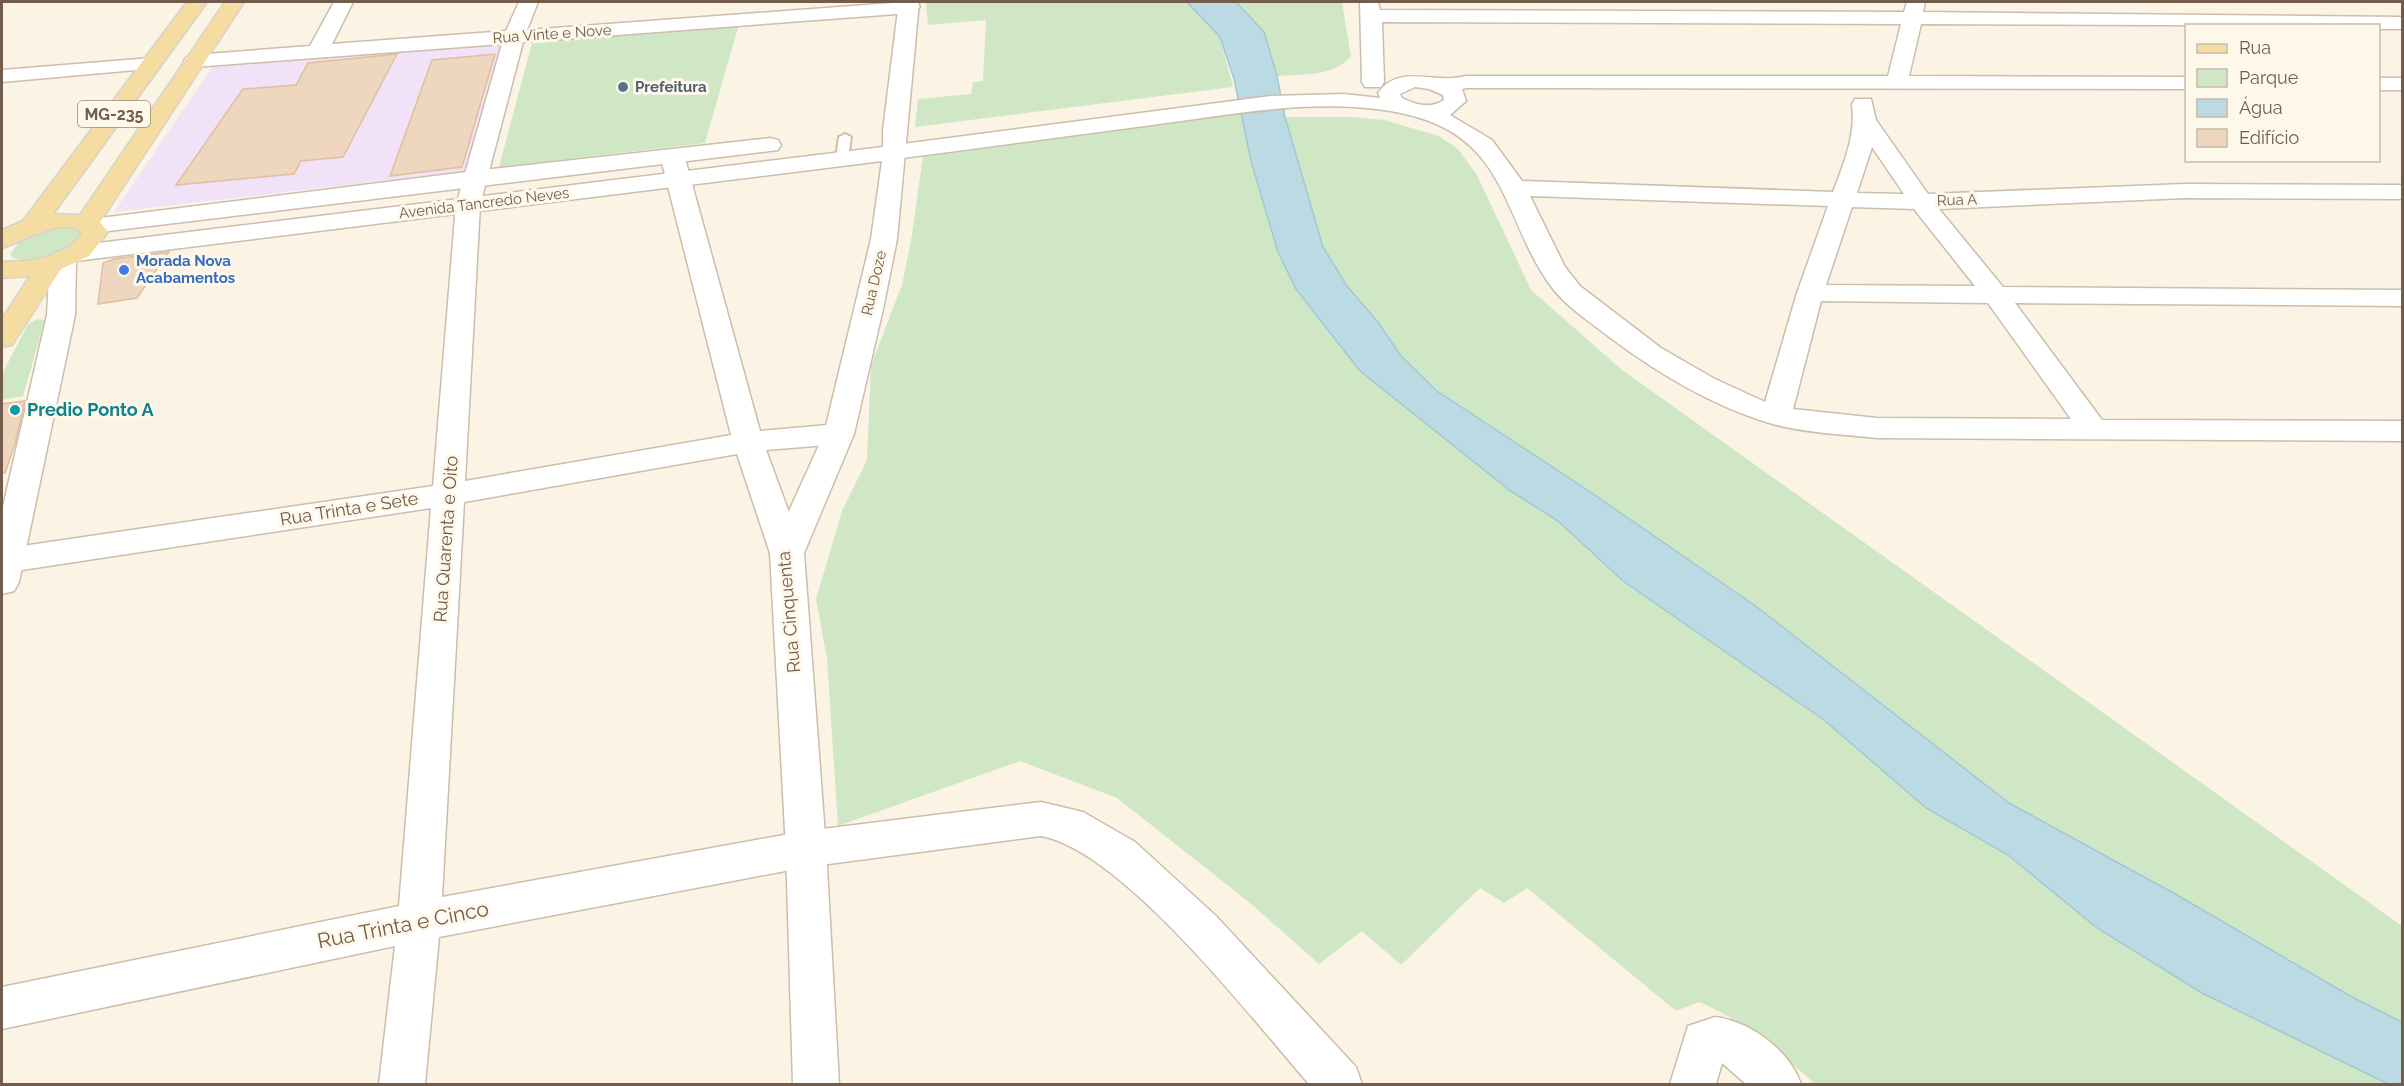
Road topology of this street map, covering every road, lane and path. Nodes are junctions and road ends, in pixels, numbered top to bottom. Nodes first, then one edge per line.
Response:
1 (197, 2) edge
2 (234, 2) edge
3 (344, 2) edge
4 (528, 2) edge
5 (726, 2) edge
6 (2156, 2) edge
7 (909, 4) edge
8 (1370, 9) edge
9 (1713, 9) edge
10 (1913, 10) edge
11 (716, 21) junction
12 (2183, 23) edge
13 (2403, 23) edge
14 (514, 36) junction
15 (318, 51) junction
16 (194, 61) junction
17 (151, 64) junction
18 (2, 76) edge
19 (1373, 82) junction
20 (1897, 82) junction
21 (2185, 83) edge
22 (2380, 84) edge
23 (2403, 84) edge
24 (1399, 96) junction
25 (1448, 98) junction
26 (2185, 102) edge
27 (1803, 104) dead end
28 (1935, 104) dead end
29 (2380, 104) edge
30 (2403, 104) edge
31 (1077, 107) dead end
32 (1425, 112) junction
33 (901, 136) junction
34 (674, 167) junction
35 (471, 191) junction
36 (2403, 192) edge
37 (1518, 194) junction
38 (292, 201) junction
39 (1841, 201) junction
40 (1921, 202) junction
41 (143, 219) junction
42 (89, 224) junction
43 (31, 226) junction
44 (274, 229) junction
45 (3, 237) edge
46 (124, 248) junction
47 (63, 259) junction
48 (2, 270) edge
49 (1810, 293) junction
50 (1995, 294) junction
51 (2403, 298) edge
52 (61, 315) junction
53 (7, 331) edge
54 (1776, 415) junction
55 (2092, 427) junction
56 (2403, 431) edge
57 (839, 434) junction
58 (748, 442) junction
59 (450, 494) junction
60 (787, 553) junction
61 (3, 568) edge
62 (806, 849) junction
63 (418, 921) junction
64 (2, 1008) edge
65 (402, 1084) edge
66 (816, 1084) edge
67 (1339, 1084) edge
68 (1693, 1084) edge
69 (1778, 1084) edge

1 - 17 main road, MG-235
2 - 16 main road, MG-235
3 - 15 street
4 - 14 street, Rua Quarenta e Oito
5 - 11 street
6 - 12 street
7 - 11 street, Rua Vinte e Nove
7 - 33 street, Rua Doze
8 - 9 street
8 - 19 street
9 - 10 street
10 - 12 street
10 - 20 street
11 - 14 street, Rua Vinte e Nove
12 - 13 street
14 - 15 street, Rua Vinte e Nove
14 - 35 street, Rua Quarenta e Oito
15 - 16 street, Rua Vinte e Nove
16 - 42 main road, MG-235
17 - 18 street
17 - 43 main road, MG-235
19 - 24 street
19 - 31 street
20 - 21 street
20 - 25 street
22 - 23 street
24 - 25 street
24 - 32 street
24 - 33 street, Avenida Tancredo Neves
25 - 27 street
25 - 32 street
25 - 37 street
26 - 28 street
29 - 30 street
32 - 37 street
33 - 34 street, Avenida Tancredo Neves
33 - 57 street, Rua Doze
34 - 35 street, Avenida Tancredo Neves
34 - 58 street, Rua Cinquenta
35 - 38 street, Avenida Tancredo Neves
35 - 44 street, Avenida Tancredo Neves
35 - 59 street, Rua Quarenta e Oito
36 - 40 street, Rua A
37 - 39 street, Rua A
37 - 54 street
38 - 41 street, Avenida Tancredo Neves
38 - 44 street
39 - 40 street, Rua A
39 - 40 street
39 - 49 street
40 - 50 street
41 - 42 street, Avenida Tancredo Neves
41 - 46 street
42 - 43 main road
42 - 47 main road
43 - 45 main road
44 - 46 street, Avenida Tancredo Neves
46 - 47 street, Avenida Tancredo Neves
47 - 48 main road
47 - 52 street
47 - 53 main road
49 - 50 street
49 - 54 street
50 - 51 street
50 - 55 street
52 - 53 street
52 - 61 street
54 - 55 street
55 - 56 street
57 - 58 street, Rua Trinta e Sete
57 - 60 street, Rua Doze
58 - 59 street, Rua Trinta e Sete
58 - 60 street, Rua Cinquenta
59 - 61 street, Rua Trinta e Sete
59 - 63 street, Rua Quarenta e Oito
60 - 62 street, Rua Cinquenta
62 - 63 street, Rua Trinta e Cinco
62 - 66 street, Rua Cinquenta
62 - 67 street, Rua Trinta e Cinco
63 - 64 street, Rua Trinta e Cinco
63 - 65 street, Rua Quarenta e Oito
68 - 69 street

